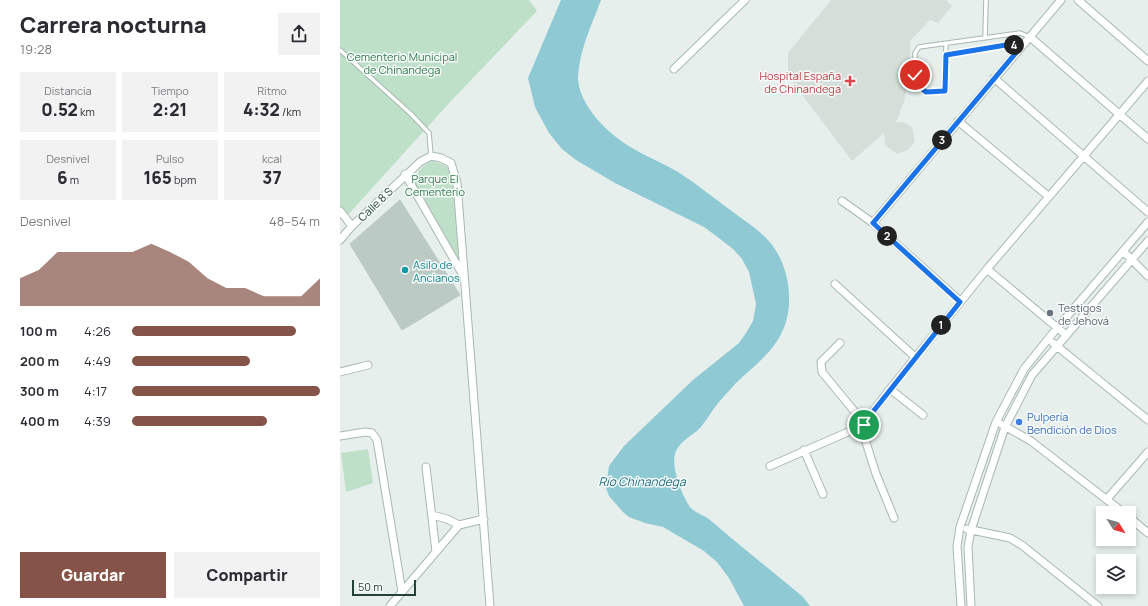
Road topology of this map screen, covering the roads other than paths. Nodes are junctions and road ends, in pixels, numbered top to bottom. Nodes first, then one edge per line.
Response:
1 (745, 0) edge
2 (986, 0) edge
3 (1061, 0) edge
4 (1078, 0) edge
5 (1030, 37) junction
6 (985, 38) junction
7 (946, 44) junction
8 (1020, 48) junction
9 (340, 50) edge
10 (946, 55) junction
11 (1148, 61) edge
12 (674, 69) dead end
13 (994, 78) junction
14 (1148, 81) edge
15 (1120, 115) junction
16 (958, 121) junction
17 (1148, 139) edge
18 (1083, 155) junction
19 (431, 156) junction
20 (405, 174) junction
21 (1048, 196) junction
22 (842, 201) dead end
23 (340, 211) edge
24 (1148, 212) edge
25 (1148, 222) edge
26 (873, 223) junction
27 (352, 226) junction
28 (340, 240) edge
29 (1148, 241) edge
30 (1123, 251) junction
31 (1132, 260) junction
32 (987, 269) junction
33 (1148, 276) edge
34 (466, 279) junction
35 (835, 284) dead end
36 (960, 302) junction
37 (1057, 328) junction
38 (1066, 335) junction
39 (1048, 339) junction
40 (840, 343) dead end
41 (1057, 346) junction
42 (915, 358) junction
43 (368, 366) dead end
44 (340, 372) edge
45 (890, 388) junction
46 (923, 415) dead end
47 (1148, 420) edge
48 (996, 422) junction
49 (864, 424) junction
50 (1005, 427) junction
51 (340, 436) edge
52 (804, 450) junction
53 (1148, 452) edge
54 (770, 466) dead end
55 (426, 467) dead end
56 (823, 494) dead end
57 (1107, 499) junction
58 (1116, 506) edge
59 (432, 515) junction
60 (894, 518) dead end
61 (484, 519) junction
62 (1136, 523) edge
63 (459, 525) junction
64 (960, 528) junction
65 (971, 530) junction
66 (1148, 534) edge
67 (436, 552) junction
68 (402, 592) junction
69 (390, 606) edge
70 (490, 606) edge
71 (961, 606) edge
72 (971, 606) edge
73 (1098, 606) edge

1 - 12 street
2 - 6 lane
3 - 5 street
4 - 11 street
5 - 6 lane
5 - 8 street
5 - 15 street
6 - 7 lane
7 - 10 lane
7 - 10 lane
8 - 10 lane
8 - 13 street
9 - 19 lane
13 - 16 street
13 - 18 street
14 - 15 street
15 - 17 street
15 - 18 street
16 - 21 street
16 - 26 street
18 - 21 street
18 - 24 street
19 - 20 street, Calle 8 S
19 - 34 street
20 - 27 street, Calle 8 S
20 - 34 street
21 - 32 street
22 - 26 street
23 - 27 street
25 - 30 street
26 - 36 street
27 - 28 street, Calle 8 S
29 - 31 street
30 - 31 street
30 - 37 street
31 - 33 street
31 - 38 street
32 - 36 street
32 - 37 street
34 - 61 street
35 - 42 street
36 - 42 street
37 - 38 street
37 - 39 street
38 - 41 street
39 - 41 street
39 - 48 street
40 - 49 street
41 - 47 street
41 - 50 street
42 - 45 street
43 - 44 street
45 - 46 street
45 - 49 street
48 - 50 street
48 - 64 street
49 - 52 street
49 - 60 street
50 - 57 street
50 - 65 street
51 - 68 street
52 - 54 street
52 - 56 street
53 - 57 street
55 - 59 street
57 - 58 street
59 - 63 street
59 - 67 street
61 - 63 street
61 - 70 street
62 - 66 street
63 - 67 street
64 - 65 street
64 - 71 street
65 - 72 street
65 - 73 street
67 - 68 street
68 - 69 street

